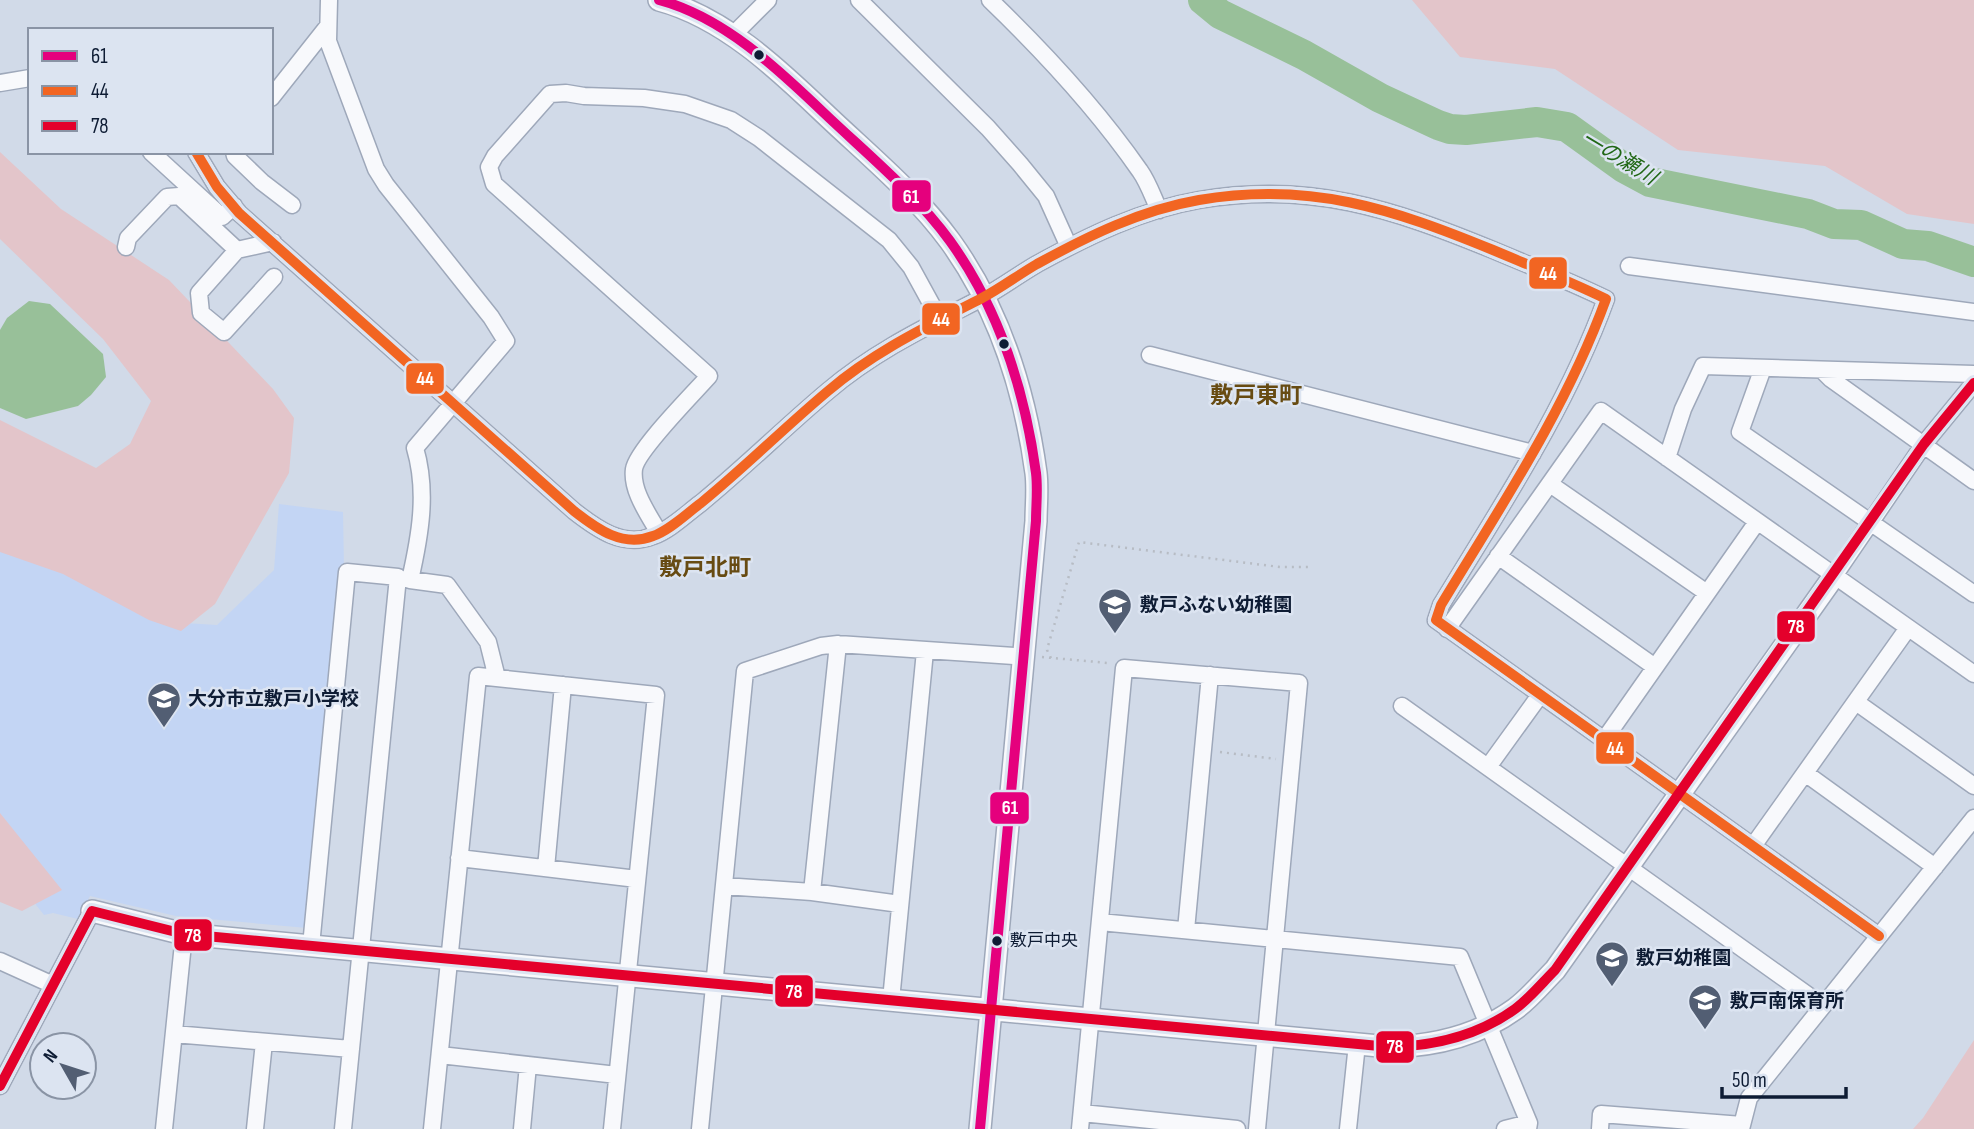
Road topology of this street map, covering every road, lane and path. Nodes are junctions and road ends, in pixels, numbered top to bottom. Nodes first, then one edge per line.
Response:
1 (329, 0) edge
2 (659, 0) edge
3 (768, 0) edge
4 (859, 0) edge
5 (990, 0) edge
6 (328, 26) junction
7 (732, 36) junction
8 (28, 78) edge
9 (0, 83) edge
10 (273, 95) edge
11 (152, 154) edge
12 (197, 154) edge
13 (234, 154) edge
14 (292, 205) dead end
15 (234, 206) junction
16 (1158, 210) junction
17 (273, 242) junction
18 (126, 247) dead end
19 (1069, 247) junction
20 (237, 250) junction
21 (1629, 266) dead end
22 (274, 277) dead end
23 (985, 296) junction
24 (1974, 312) edge
25 (939, 318) junction
26 (1150, 355) dead end
27 (1763, 368) junction
28 (1823, 371) junction
29 (1974, 374) edge
30 (1974, 383) edge
31 (452, 404) junction
32 (1924, 444) junction
33 (1533, 453) junction
34 (1667, 458) junction
35 (1974, 481) edge
36 (1549, 484) junction
37 (1757, 522) junction
38 (1871, 522) junction
39 (659, 533) junction
40 (1498, 556) junction
41 (1308, 567) dead end
42 (1834, 576) junction
43 (1707, 593) junction
44 (1974, 594) edge
45 (1908, 628) junction
46 (1447, 629) junction
47 (838, 644) junction
48 (925, 651) junction
49 (1014, 656) dead end
50 (1035, 658) dead end
51 (1051, 658) junction
52 (1655, 667) junction
53 (1124, 668) junction
54 (1974, 674) edge
55 (1210, 676) junction
56 (497, 678) junction
57 (563, 685) junction
58 (1540, 695) junction
59 (1856, 702) junction
60 (1402, 706) dead end
61 (1604, 740) junction
62 (1203, 750) junction
63 (1292, 761) junction
64 (1488, 767) junction
65 (1805, 773) junction
66 (1974, 786) edge
67 (1679, 794) junction
68 (1974, 818) edge
69 (1753, 846) junction
70 (459, 858) junction
71 (1629, 867) junction
72 (1935, 867) junction
73 (547, 868) junction
74 (637, 879) junction
75 (724, 886) junction
76 (812, 892) junction
77 (900, 904) junction
78 (92, 911) joint
79 (1100, 922) junction
80 (1186, 930) junction
81 (184, 934) junction
82 (1879, 936) junction
83 (1275, 939) junction
84 (311, 946) junction
85 (361, 951) junction
86 (449, 959) junction
87 (0, 961) edge
88 (627, 976) junction
89 (715, 984) junction
90 (53, 985) junction
91 (891, 1000) junction
92 (1823, 1006) junction
93 (992, 1010) junction
94 (1091, 1019) junction
95 (1488, 1024) junction
96 (174, 1034) junction
97 (1266, 1035) junction
98 (264, 1042) junction
99 (1357, 1044) junction
100 (351, 1049) junction
101 (440, 1055) junction
102 (528, 1065) junction
103 (617, 1075) junction
104 (0, 1086) edge
105 (1081, 1121) edge
106 (1170, 1126) edge
107 (1528, 1126) edge
108 (1741, 1127) edge
109 (164, 1129) edge
110 (255, 1129) edge
111 (343, 1129) edge
112 (432, 1129) edge
113 (522, 1129) edge
114 (612, 1129) edge
115 (700, 1129) edge
116 (980, 1129) edge
117 (1237, 1129) edge
118 (1257, 1129) edge
119 (1348, 1129) edge
120 (1505, 1129) edge
121 (1600, 1129) edge

1 - 6 street
2 - 7 street
3 - 7 street
4 - 19 street
5 - 16 street
6 - 10 street
6 - 31 street
7 - 23 street
8 - 9 street
11 - 15 street
12 - 15 street
13 - 14 street
15 - 17 street
16 - 19 street
16 - 33 street
17 - 20 street
17 - 31 street
18 - 20 street
19 - 23 street
20 - 22 street
21 - 24 street
23 - 25 street
23 - 93 street
25 - 39 street
25 - 39 street
26 - 33 street
27 - 28 street
27 - 34 street
27 - 38 street
28 - 29 street
28 - 32 street
30 - 32 street
31 - 39 street
31 - 56 street
32 - 35 street
32 - 38 street
33 - 46 street
34 - 36 street
34 - 37 street
36 - 40 street
36 - 43 street
37 - 42 street
37 - 43 street
38 - 42 street
38 - 44 street
40 - 46 street
40 - 52 street
41 - 51 path
42 - 45 street
42 - 67 street
43 - 52 street
45 - 54 street
45 - 59 street
46 - 58 street
47 - 48 street
47 - 75 street
47 - 76 street
48 - 49 street
48 - 77 street
50 - 51 path
51 - 53 path
52 - 61 street
53 - 55 street
53 - 79 street
55 - 62 street
55 - 63 street
56 - 57 street
56 - 70 street
57 - 73 street
57 - 74 street
58 - 61 street
58 - 64 street
59 - 65 street
59 - 66 street
60 - 64 street
61 - 67 street
62 - 63 path
62 - 80 street
63 - 83 street
64 - 71 street
65 - 69 street
65 - 72 street
67 - 69 street
67 - 71 street
68 - 72 street
69 - 82 street
70 - 73 street
70 - 86 street
71 - 92 street
71 - 95 street
72 - 82 street
73 - 74 street
74 - 88 street
75 - 76 street
75 - 89 street
76 - 77 street
77 - 91 street
78 - 81 street
78 - 90 street
79 - 80 street
79 - 94 street
80 - 83 street
81 - 84 street
81 - 96 street
82 - 92 street
83 - 95 street
83 - 97 street
84 - 85 street
84 - 85 street
85 - 86 street
85 - 100 street
86 - 88 street
86 - 101 street
87 - 90 street
88 - 89 street
88 - 103 street
89 - 91 street
89 - 115 street
90 - 104 street
91 - 93 street
92 - 108 street
93 - 94 street
93 - 116 street
94 - 97 street
94 - 105 street
95 - 99 street
95 - 107 street
96 - 98 street
96 - 109 street
97 - 99 street
97 - 118 street
98 - 100 street
98 - 110 street
99 - 119 street
100 - 111 street
101 - 102 street
101 - 112 street
102 - 103 street
102 - 113 street
103 - 114 street
105 - 106 street
106 - 117 street
107 - 120 street
108 - 121 street

